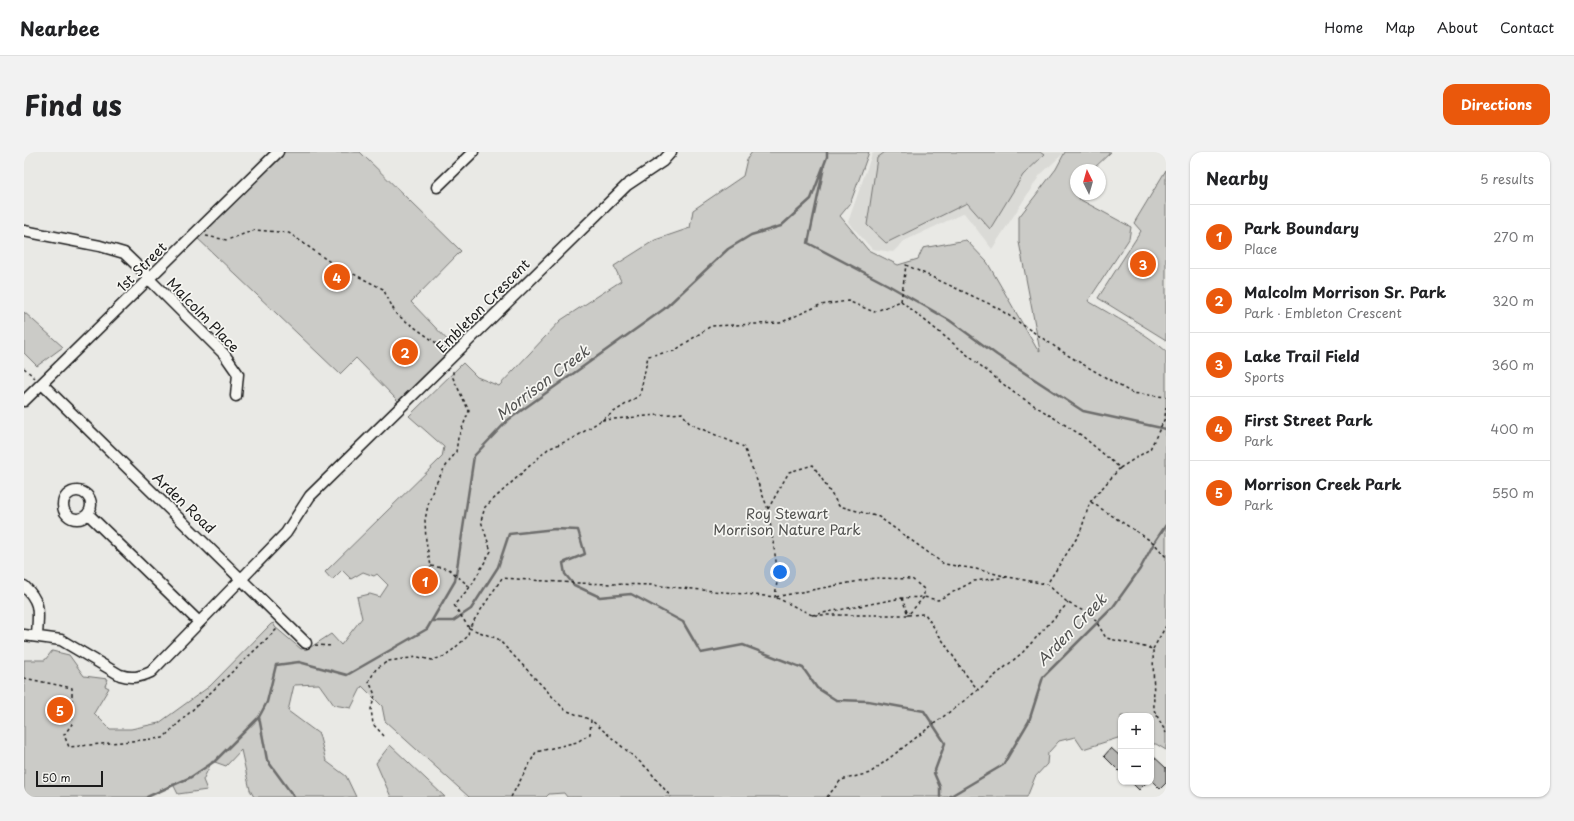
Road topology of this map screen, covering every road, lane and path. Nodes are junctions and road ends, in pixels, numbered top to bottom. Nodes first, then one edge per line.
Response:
1 (278, 152) edge
2 (473, 152) edge
3 (672, 152) edge
4 (437, 187) dead end
5 (24, 231) edge
6 (195, 234) junction
7 (149, 279) junction
8 (901, 301) junction
9 (454, 355) junction
10 (24, 368) edge
11 (42, 384) junction
12 (236, 396) dead end
13 (1166, 397) edge
14 (24, 401) edge
15 (1166, 405) edge
16 (602, 420) junction
17 (1120, 468) junction
18 (1090, 502) junction
19 (768, 509) junction
20 (88, 514) dead end
21 (1166, 557) edge
22 (431, 566) junction
23 (1008, 577) junction
24 (242, 578) junction
25 (425, 581) dead end
26 (1046, 584) junction
27 (24, 586) edge
28 (471, 586) junction
29 (775, 597) junction
30 (902, 598) junction
31 (924, 598) junction
32 (1068, 603) junction
33 (812, 615) junction
34 (908, 615) junction
35 (286, 621) junction
36 (199, 622) junction
37 (1166, 626) edge
38 (469, 628) junction
39 (24, 635) edge
40 (37, 636) junction
41 (306, 643) joint
42 (333, 646) dead end
43 (1153, 649) junction
44 (24, 678) edge
45 (978, 690) junction
46 (590, 720) junction
47 (1166, 733) edge
48 (384, 736) dead end
49 (511, 797) edge
50 (671, 797) edge
51 (827, 797) edge

1 - 6 street, 1st Street
2 - 4 street
3 - 9 street, Embleton Crescent
5 - 7 street, Malcolm Place
6 - 7 street, 1st Street
6 - 9 path
7 - 11 street, 1st Street
7 - 12 street, Malcolm Place
8 - 13 path
8 - 16 path
8 - 17 path
9 - 22 path
9 - 24 street, Embleton Crescent
10 - 11 path
11 - 14 street, 1st Street
11 - 24 street, Arden Road
15 - 17 path
16 - 19 path
16 - 28 path
17 - 18 path
18 - 21 path
18 - 26 path
19 - 23 path
19 - 29 path
20 - 36 street
22 - 25 path
22 - 28 path
23 - 26 path
23 - 31 path
24 - 35 street, Arden Road
24 - 36 street, Embleton Crescent
26 - 32 path
27 - 40 street
28 - 38 path
29 - 31 path
29 - 33 path
29 - 38 path
30 - 31 path
30 - 33 path
30 - 34 path
31 - 34 path
32 - 43 path
32 - 45 path
33 - 34 path
34 - 45 path
35 - 41 street, Arden Road
35 - 44 path
36 - 40 street, Embleton Crescent
37 - 43 path
38 - 46 path
38 - 48 path
39 - 40 street, Embleton Crescent
41 - 42 path
43 - 47 path
45 - 51 path
46 - 49 path
46 - 50 path

